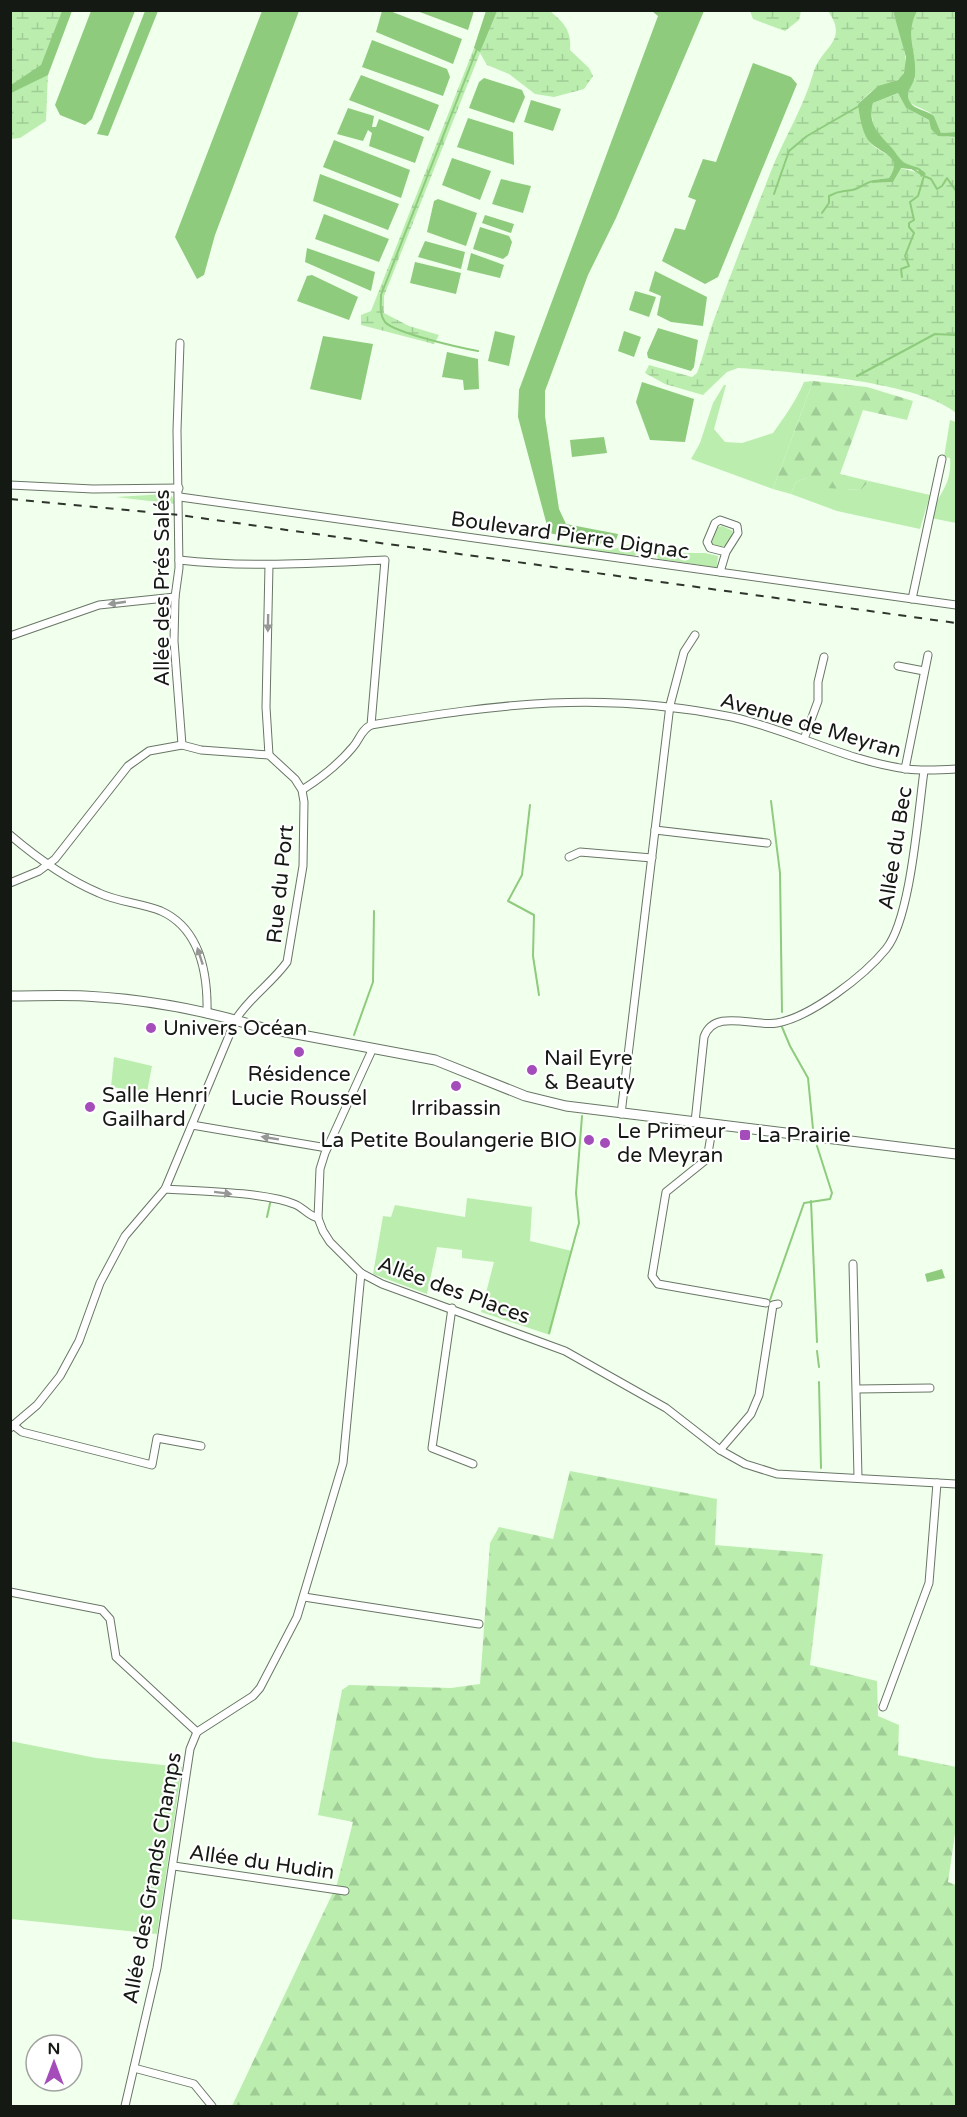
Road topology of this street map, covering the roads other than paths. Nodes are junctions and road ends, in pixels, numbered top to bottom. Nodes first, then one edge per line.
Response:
1 (180, 343) dead end
2 (942, 459) dead end
3 (10, 485) edge
4 (178, 488) junction
5 (180, 497) junction
6 (726, 552) junction
7 (179, 560) junction
8 (269, 565) junction
9 (720, 572) junction
10 (175, 597) junction
11 (912, 599) junction
12 (957, 605) edge
13 (695, 635) dead end
14 (10, 636) edge
15 (928, 655) dead end
16 (824, 657) dead end
17 (898, 666) dead end
18 (924, 671) junction
19 (670, 705) junction
20 (371, 725) junction
21 (804, 739) junction
22 (182, 745) junction
23 (269, 755) junction
24 (905, 769) junction
25 (957, 769) edge
26 (924, 771) junction
27 (302, 790) junction
28 (655, 830) junction
29 (10, 835) edge
30 (767, 843) dead end
31 (569, 857) dead end
32 (652, 858) junction
33 (49, 865) junction
34 (10, 883) edge
35 (10, 996) edge
36 (207, 1014) junction
37 (236, 1020) junction
38 (374, 1048) junction
39 (621, 1113) junction
40 (695, 1122) junction
41 (712, 1124) junction
42 (192, 1125) junction
43 (327, 1148) junction
44 (957, 1154) edge
45 (165, 1189) junction
46 (318, 1218) junction
47 (853, 1264) dead end
48 (361, 1272) junction
49 (766, 1303) dead end
50 (778, 1304) dead end
51 (452, 1308) junction
52 (930, 1388) dead end
53 (858, 1389) junction
54 (12, 1426) edge
55 (201, 1446) dead end
56 (720, 1450) junction
57 (473, 1464) dead end
58 (858, 1477) junction
59 (937, 1484) junction
60 (957, 1484) edge
61 (10, 1592) edge
62 (304, 1597) junction
63 (479, 1624) dead end
64 (883, 1707) dead end
65 (197, 1732) junction
66 (174, 1866) junction
67 (345, 1891) dead end
68 (134, 2068) junction
69 (125, 2106) edge
70 (212, 2106) edge

1 - 4 street, Allée des Prés Salés
2 - 11 street
3 - 4 street
4 - 5 street, Allée des Prés Salés
5 - 7 street, Allée des Prés Salés
5 - 9 street, Boulevard Pierre Dignac
6 - 6 street
6 - 9 street
7 - 8 street
7 - 10 street, Allée des Prés Salés
8 - 20 street
8 -> 23 street
9 - 11 street, Boulevard Pierre Dignac
10 -> 14 street
10 - 22 street, Allée des Prés Salés
11 - 12 street, Boulevard Pierre Dignac
13 - 19 street
15 - 18 street
16 - 21 street
17 - 18 street
18 - 24 street
19 - 20 street, Avenue de Meyran
19 - 21 street, Avenue de Meyran
19 - 28 street
20 - 27 street
21 - 24 street, Avenue de Meyran
22 - 23 street
22 - 33 street
23 - 27 street
24 - 26 street, Avenue de Meyran
25 - 26 street, Avenue de Meyran
26 - 40 street, Allée du Bec
27 - 37 street, Rue du Port
28 - 30 street
28 - 32 street
29 - 33 street
31 - 32 street
32 - 39 street
33 - 34 street
36 -> 33 street
35 - 36 main road
36 - 37 main road
37 - 38 main road
37 - 42 street, Rue du Port
38 - 39 main road
38 - 43 street
39 - 40 main road
40 - 41 main road
41 - 44 main road
41 - 49 street
43 -> 42 street
42 - 45 street, Rue du Port
43 - 46 street
45 -> 46 street
45 - 54 street, Rue du Port
46 - 48 street, Allée des Places
47 - 53 street
48 - 51 street, Allée des Places
48 - 62 street, Allée des Grands Champs
50 - 56 street
51 - 56 street, Allée des Places
51 - 57 street
52 - 53 street
53 - 58 street
54 - 55 street
56 - 58 street, Allée des Places
58 - 59 street, Allée des Places
59 - 60 street, Allée des Places
59 - 64 street
61 - 65 street
62 - 63 street
62 - 65 street, Allée des Grands Champs
65 - 66 street, Allée des Grands Champs
66 - 67 street, Allée du Hudin
66 - 68 street, Allée des Grands Champs
68 - 69 street, Allée des Grands Champs
68 - 70 street

